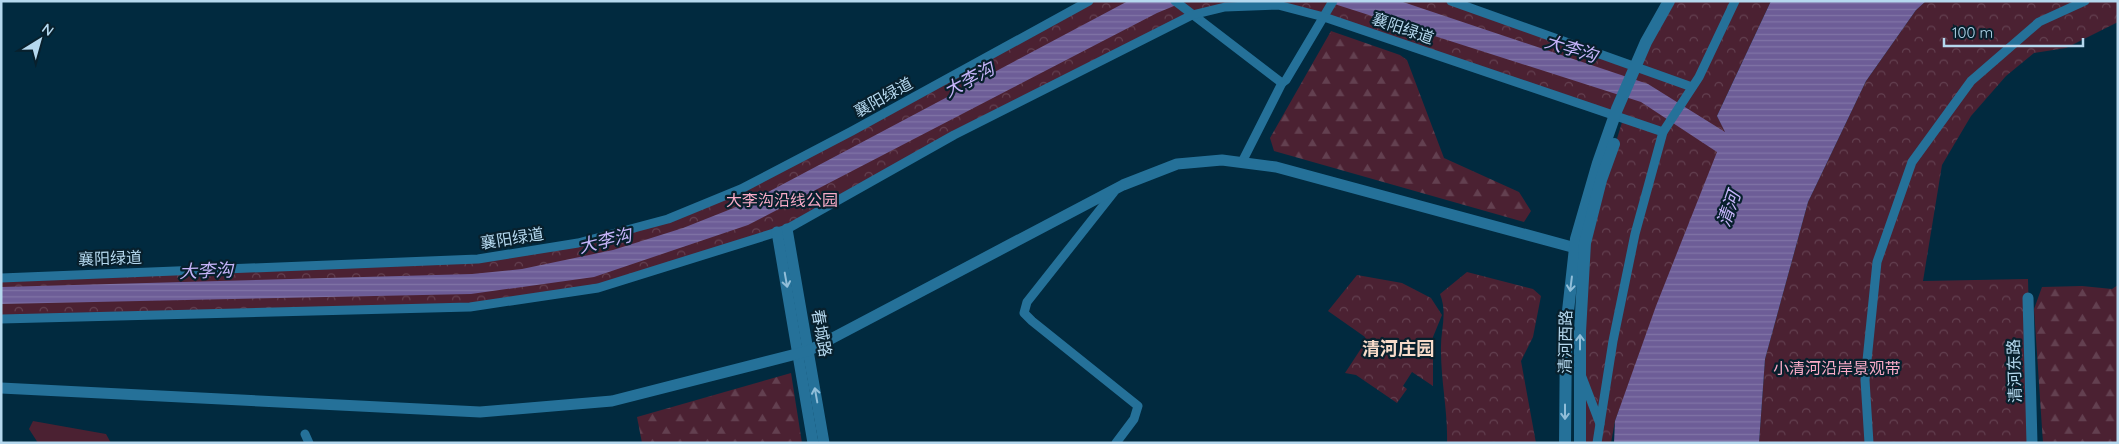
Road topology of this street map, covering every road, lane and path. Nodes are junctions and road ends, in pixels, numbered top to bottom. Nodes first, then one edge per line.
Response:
1 (1090, 1) edge
2 (1175, 1) edge
3 (1332, 1) edge
4 (1451, 1) edge
5 (1669, 1) edge
6 (1678, 1) edge
7 (1735, 1) edge
8 (2085, 1) edge
9 (1192, 15) junction
10 (1326, 15) junction
11 (1637, 71) junction
12 (1282, 83) junction
13 (1691, 89) junction
14 (1620, 114) junction
15 (1665, 129) junction
16 (1242, 162) junction
17 (1117, 188) junction
18 (782, 231) junction
19 (1582, 247) junction
20 (1, 278) edge
21 (2028, 298) dead end
22 (1, 319) edge
23 (803, 352) junction
24 (1580, 372) junction
25 (1, 388) edge
26 (1600, 424) junction
27 (813, 443) edge
28 (824, 443) edge
29 (1116, 443) edge
30 (1565, 443) edge
31 (1580, 443) edge
32 (1597, 443) edge
33 (1869, 443) edge
34 (2032, 443) edge

1 - 20 street, 襄阳绿道
2 - 9 street
3 - 10 street
4 - 11 street
5 - 11 main road
6 - 11 main road
7 - 13 street
8 - 33 street
9 - 10 street, 襄阳绿道
9 - 12 street
9 - 18 street, 襄阳绿道
10 - 12 street
10 - 14 street, 襄阳绿道
11 - 13 street
11 - 14 main road
12 - 16 street
13 - 15 street
14 - 15 street, 襄阳绿道
14 - 19 main road
15 - 26 street
16 - 17 street
16 - 19 street
17 - 23 street
17 - 29 street
18 - 22 street, 襄阳绿道
18 - 23 street, 春城路
24 -> 19 main road, 清河西路
19 -> 30 main road
21 - 34 street, 清河东路
23 - 25 street
23 - 27 street, 春城路
28 -> 23 street, 春城路
24 - 26 street
24 - 31 main road, 清河西路
26 - 32 street

